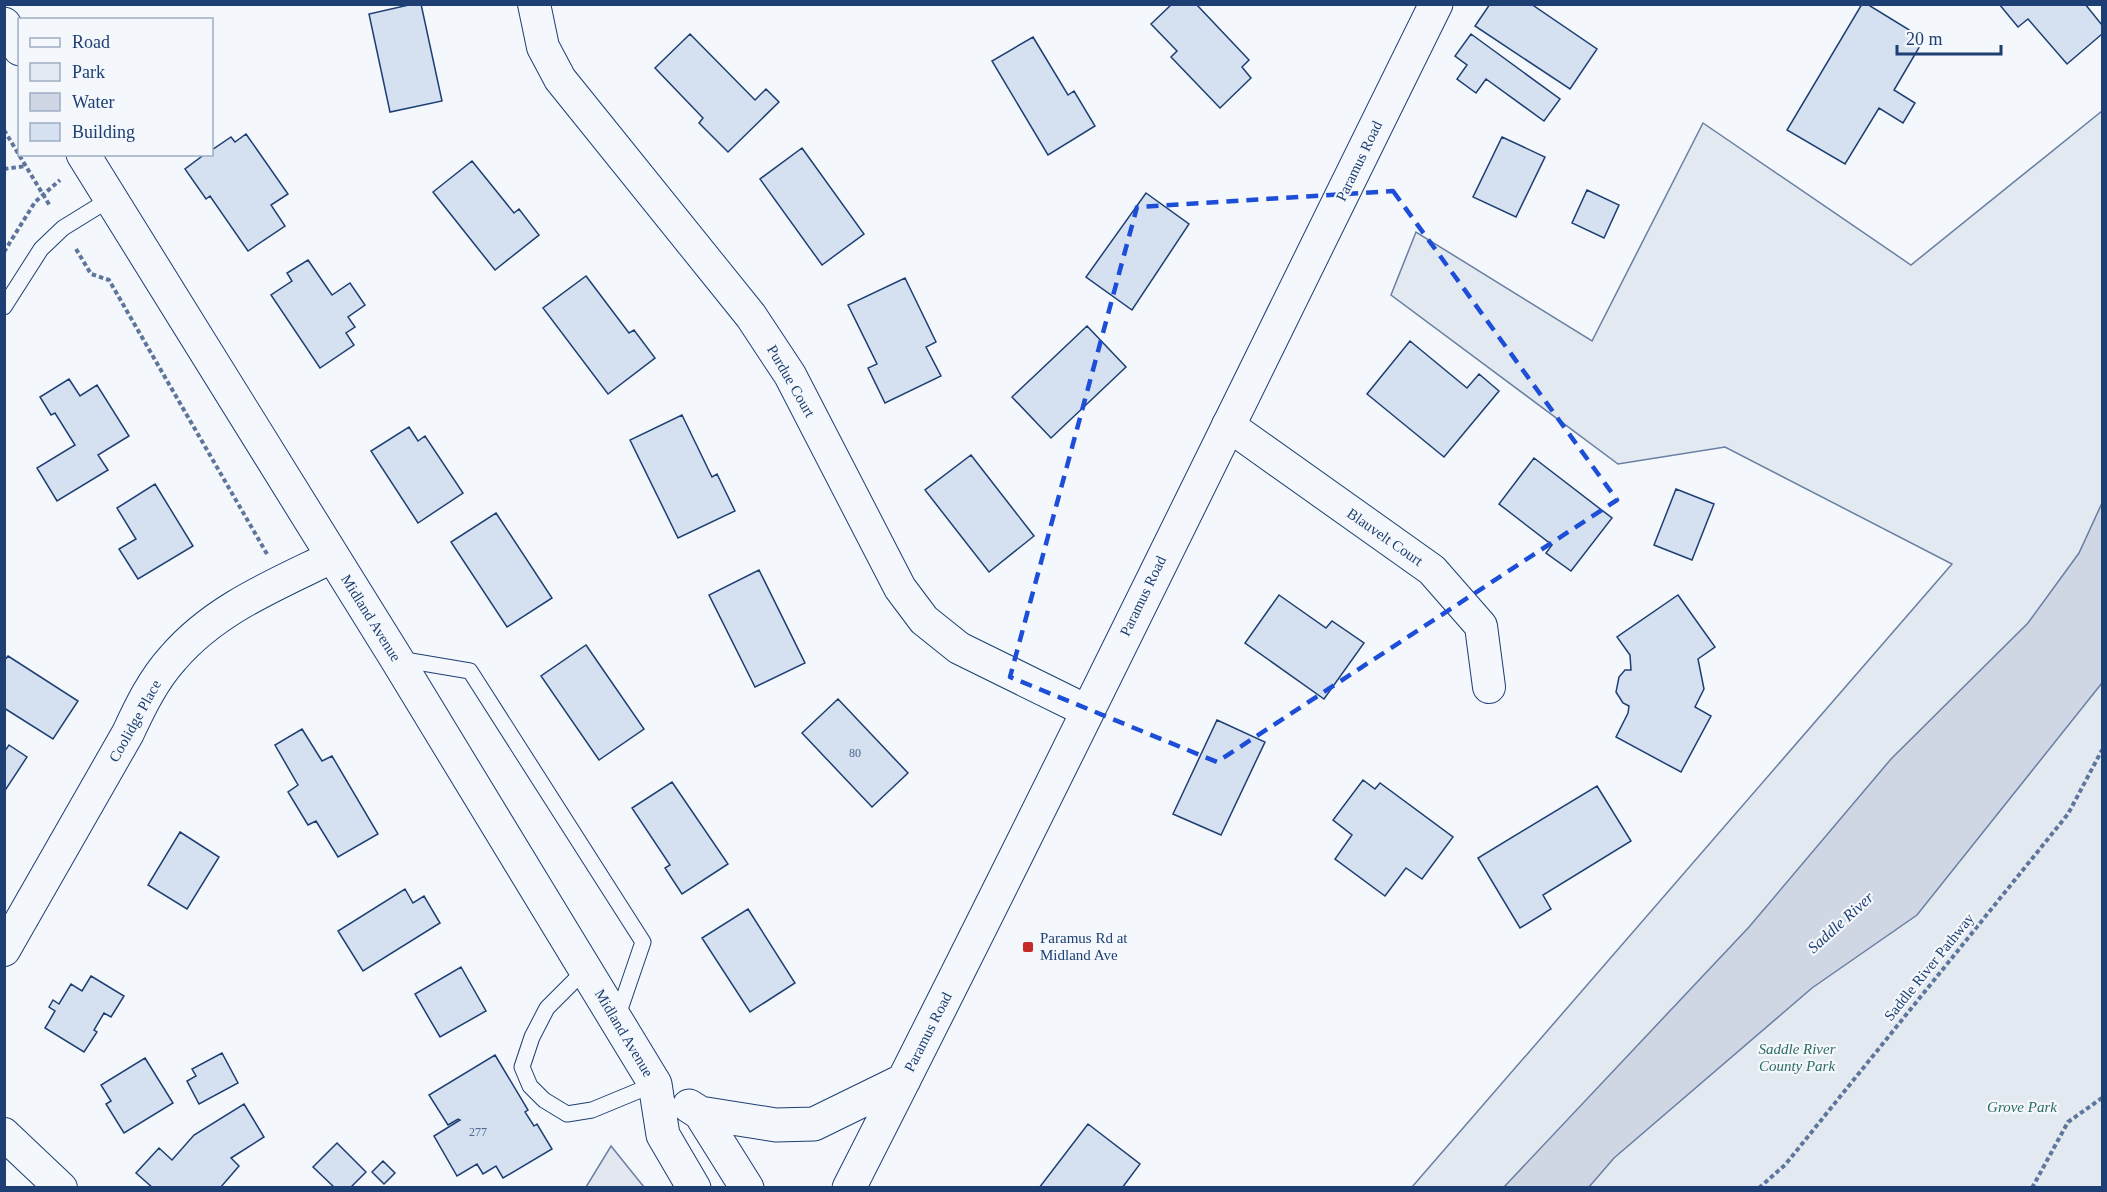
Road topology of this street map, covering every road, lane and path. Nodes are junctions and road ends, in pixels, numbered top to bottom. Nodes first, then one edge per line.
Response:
1 (534, 4) edge
2 (1436, 4) edge
3 (4, 24) edge
4 (18, 46) edge
5 (4, 130) edge
6 (18, 153) edge
7 (20, 156) edge
8 (84, 156) edge
9 (26, 166) dead end
10 (4, 169) edge
11 (43, 194) junction
12 (110, 199) junction
13 (63, 228) junction
14 (4, 252) edge
15 (4, 307) edge
16 (1228, 425) junction
17 (332, 557) junction
18 (270, 559) dead end
19 (396, 658) junction
20 (1489, 687) dead end
21 (1087, 711) junction
22 (2103, 750) edge
23 (4, 950) edge
24 (586, 969) junction
25 (616, 1021) junction
26 (904, 1080) junction
27 (655, 1084) junction
28 (2103, 1098) edge
29 (700, 1113) junction
30 (4, 1134) edge
31 (62, 1188) edge
32 (694, 1188) edge
33 (747, 1188) edge
34 (849, 1188) edge
35 (1759, 1188) edge
36 (2032, 1188) edge

1 - 21 street, Purdue Court
2 - 16 main road, Paramus Road
3 - 4 main road
5 - 6 path
7 - 11 path
8 - 11 path
8 - 12 main road, Midland Avenue
9 - 10 path
11 - 13 path
11 - 14 path
12 - 13 lane
12 - 17 main road, Midland Avenue
13 - 15 lane
13 - 18 path
16 - 20 street, Blauvelt Court
16 - 21 main road, Paramus Road
17 - 19 main road, Midland Avenue
17 - 23 street, Coolidge Place
19 - 24 main road, Midland Avenue
19 - 25 lane
21 - 26 main road, Paramus Road
22 - 35 path, Saddle River Pathway
24 - 25 main road, Midland Avenue
24 - 27 lane
25 - 27 main road, Midland Avenue
26 - 29 main road
26 - 34 main road, Paramus Road
27 - 29 main road, Midland Avenue
27 - 32 main road, Midland Avenue
28 - 36 path
29 - 33 main road, Midland Avenue
30 - 31 street

